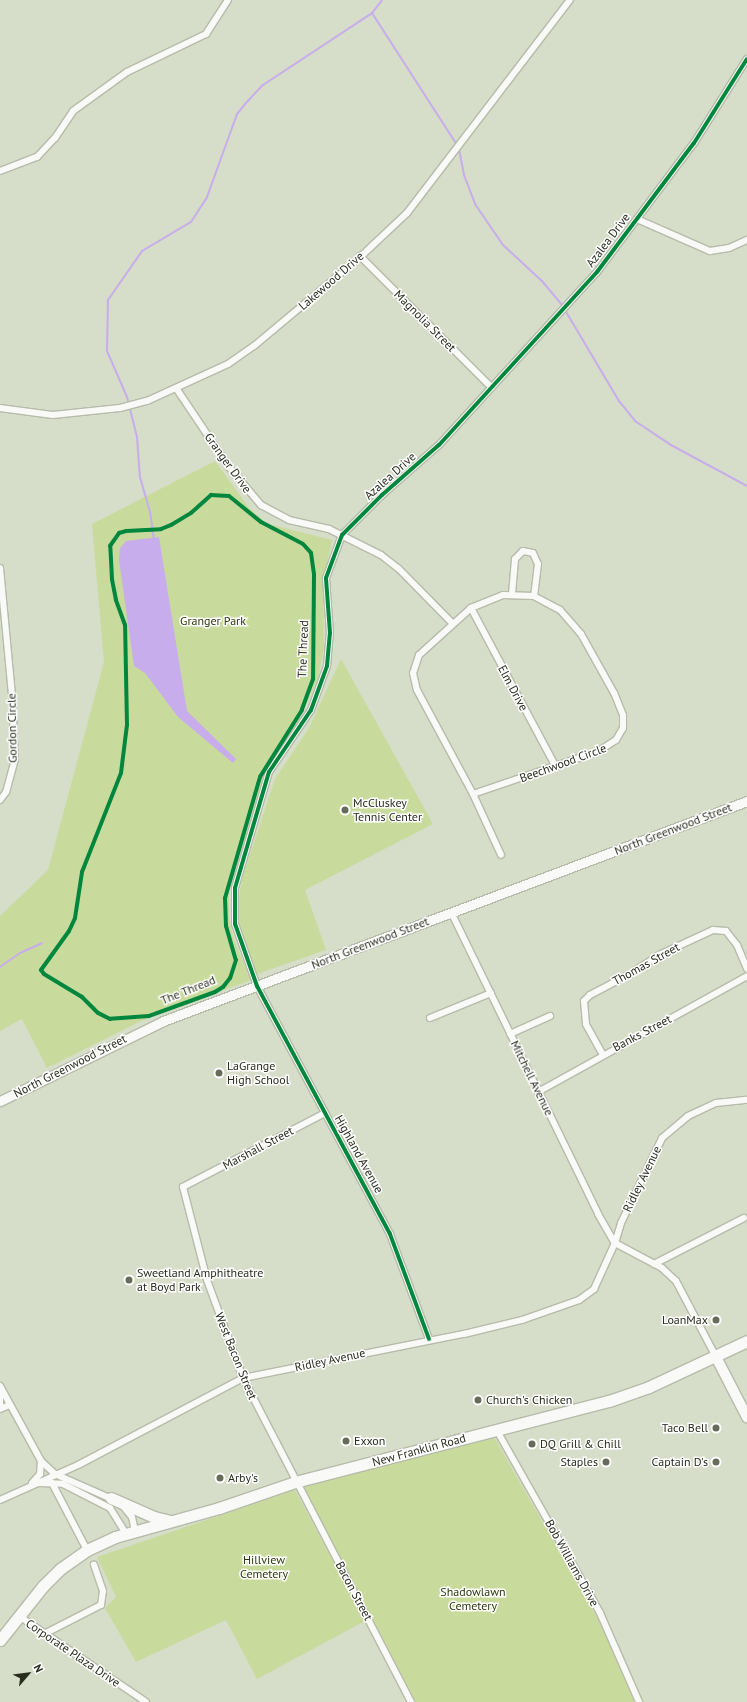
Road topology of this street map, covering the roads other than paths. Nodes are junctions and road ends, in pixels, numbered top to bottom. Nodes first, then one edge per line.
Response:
1 (228, 0) edge
2 (570, 0) edge
3 (747, 59) edge
4 (0, 172) edge
5 (637, 219) junction
6 (747, 240) edge
7 (360, 256) junction
8 (490, 386) junction
9 (176, 388) junction
10 (0, 408) edge
11 (342, 535) junction
12 (0, 568) edge
13 (512, 594) junction
14 (534, 596) junction
15 (471, 608) junction
16 (452, 623) junction
17 (556, 767) junction
18 (473, 794) junction
19 (0, 800) edge
20 (747, 801) edge
21 (501, 855) dead end
22 (451, 912) junction
23 (747, 968) edge
24 (747, 976) edge
25 (257, 986) junction
26 (491, 993) junction
27 (550, 1016) dead end
28 (430, 1018) dead end
29 (510, 1034) junction
30 (603, 1055) junction
31 (538, 1092) junction
32 (747, 1100) edge
33 (0, 1101) edge
34 (325, 1113) junction
35 (191, 1183) joint
36 (744, 1218) dead end
37 (615, 1243) junction
38 (654, 1264) junction
39 (429, 1340) junction
40 (747, 1341) edge
41 (716, 1357) junction
42 (242, 1378) junction
43 (0, 1386) edge
44 (0, 1390) edge
45 (0, 1404) edge
46 (9, 1405) junction
47 (0, 1410) edge
48 (747, 1417) edge
49 (495, 1428) junction
50 (40, 1461) junction
51 (55, 1474) junction
52 (295, 1482) junction
53 (52, 1483) junction
54 (31, 1484) junction
55 (111, 1498) junction
56 (0, 1500) edge
57 (173, 1521) junction
58 (130, 1533) junction
59 (87, 1550) junction
60 (94, 1565) dead end
61 (19, 1616) junction
62 (44, 1634) junction
63 (0, 1640) edge
64 (146, 1702) edge
65 (411, 1702) edge
66 (640, 1702) edge

1 - 4 street
2 - 7 street, Lakewood Drive
3 - 5 street, Azalea Drive
5 - 6 street
5 - 8 street, Azalea Drive
7 - 8 street, Magnolia Street
7 - 9 street, Lakewood Drive
8 - 11 street, Azalea Drive
9 - 10 street, Lakewood Drive
9 - 11 street, Granger Drive
11 - 16 street, Granger Drive
11 - 25 street, Azalea Drive
12 - 19 street, Gordon Circle
13 - 14 street, Beechwood Circle
13 - 14 street
13 - 15 street, Beechwood Circle
14 - 17 street, Beechwood Circle
15 - 16 street, Beechwood Circle
15 - 17 street, Elm Drive
16 - 18 street, Beechwood Circle
17 - 18 street, Beechwood Circle
18 - 21 street, Beechwood Circle
20 - 22 main road, North Greenwood Street
22 - 25 main road, North Greenwood Street
22 - 26 street, Mitchell Avenue
23 - 30 street, Thomas Street
24 - 30 street, Banks Street
25 - 33 main road, North Greenwood Street
25 - 34 street, Highland Avenue
26 - 28 street
26 - 29 street, Mitchell Avenue
27 - 29 street
29 - 31 street, Mitchell Avenue
30 - 31 street, Banks Street
31 - 37 street, Mitchell Avenue
32 - 37 street, Ridley Avenue
34 - 35 street, Marshall Street
34 - 39 street, Highland Avenue
35 - 42 street, West Bacon Street
36 - 38 street
37 - 38 street
37 - 39 street, Ridley Avenue
38 - 41 street
39 - 42 street, Ridley Avenue
40 - 41 highway, New Franklin Road
41 - 48 main road
41 - 49 highway, New Franklin Road
42 - 51 street, Ridley Avenue
42 - 52 street, West Bacon Street
43 - 46 street
44 - 45 street
46 - 47 street
46 - 50 street
49 - 52 highway, New Franklin Road
49 - 66 street, Bob Williams Drive
50 - 51 street
50 - 54 street
51 - 54 street, Ridley Avenue
51 - 55 street
52 - 57 highway, New Franklin Road
52 - 65 street, Bacon Street
53 - 54 street, Ridley Avenue
53 - 58 street, Ridley Avenue
53 - 59 street
54 - 56 street, Ridley Avenue
55 - 57 highway
55 - 58 street
57 - 58 highway, New Franklin Road
58 - 59 highway, New Franklin Road
59 - 61 highway, New Franklin Road
60 - 62 street
61 - 62 street, Corporate Plaza Drive
61 - 63 highway, New Franklin Road
62 - 64 street, Corporate Plaza Drive

